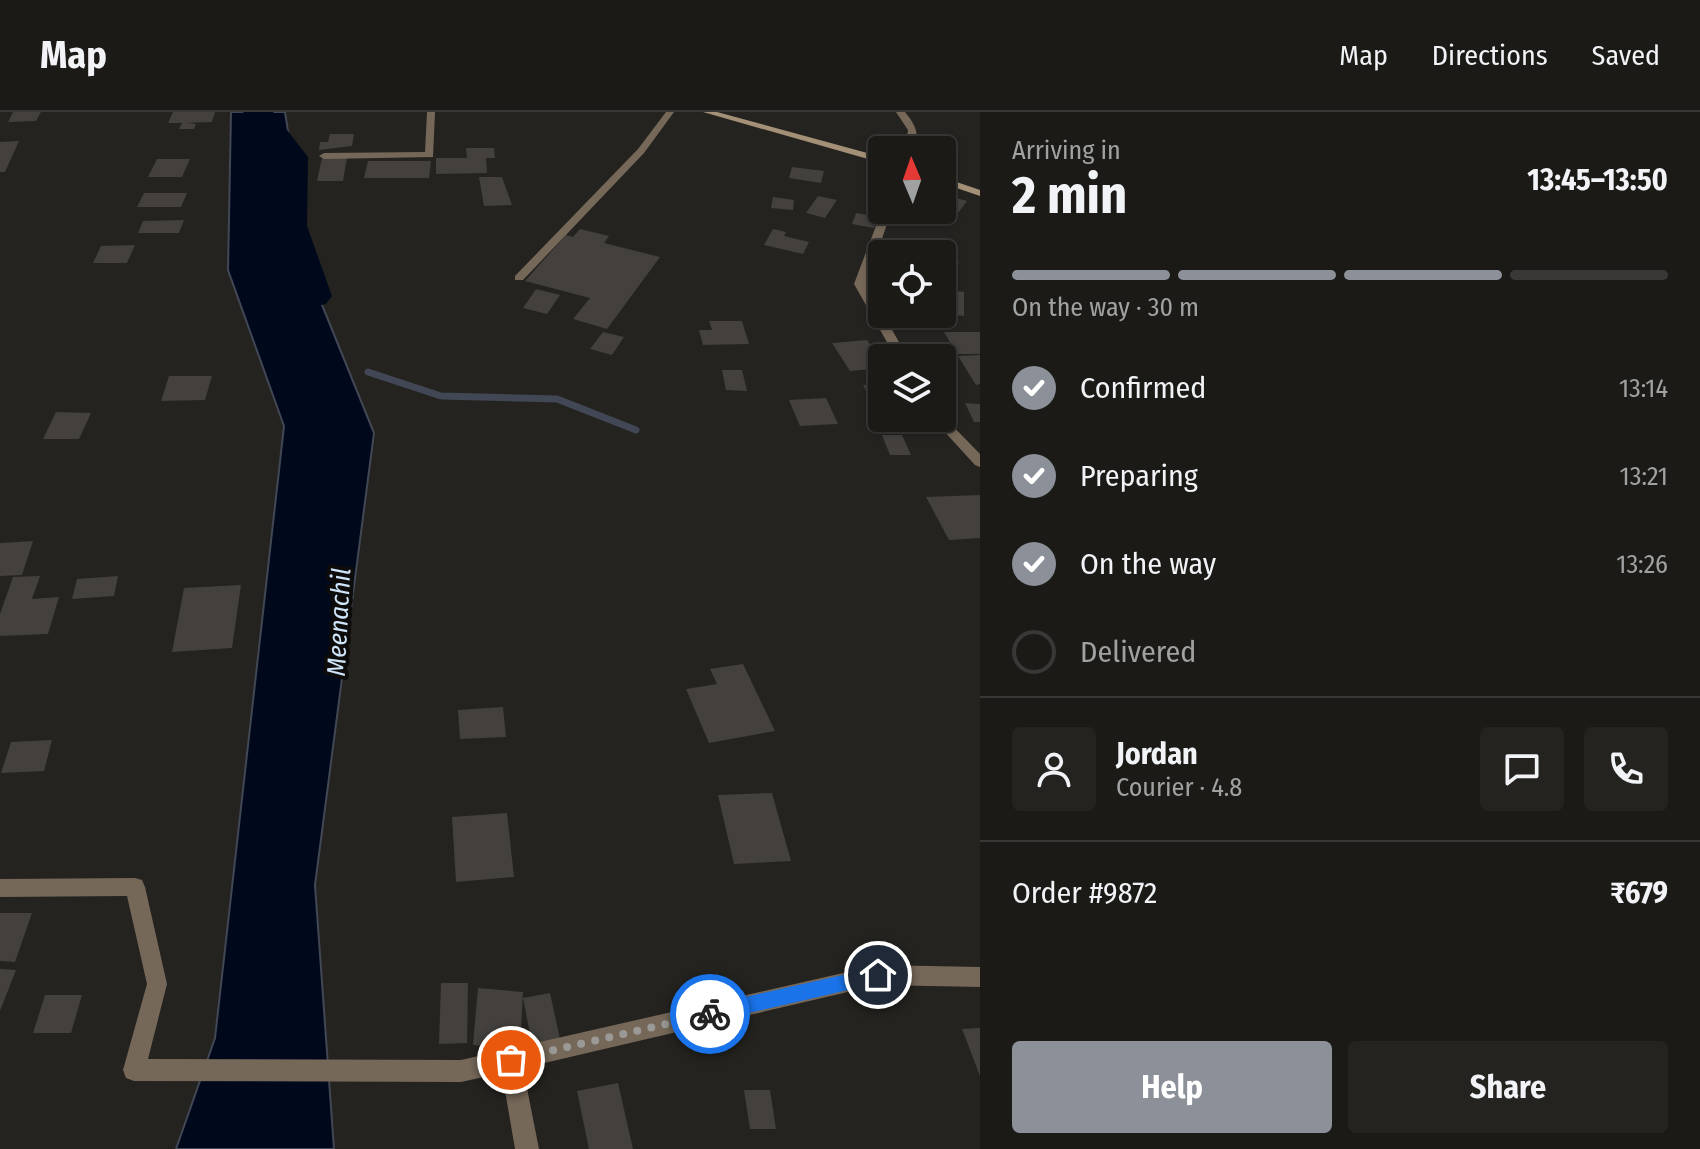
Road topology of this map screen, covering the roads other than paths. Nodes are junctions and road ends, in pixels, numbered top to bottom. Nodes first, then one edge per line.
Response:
1 (431, 112) edge
2 (670, 112) edge
3 (707, 112) edge
4 (900, 112) edge
5 (914, 136) edge
6 (324, 156) dead end
7 (868, 156) edge
8 (956, 185) edge
9 (980, 193) edge
10 (882, 224) edge
11 (519, 278) dead end
12 (894, 344) edge
13 (952, 432) edge
14 (980, 462) edge
15 (0, 888) edge
16 (980, 977) edge
17 (511, 1060) junction
18 (527, 1149) edge

1 - 6 street
2 - 11 street
3 - 7 main road
4 - 5 street
8 - 9 main road
10 - 12 street
13 - 14 street
15 - 17 street
16 - 17 street
17 - 18 street

